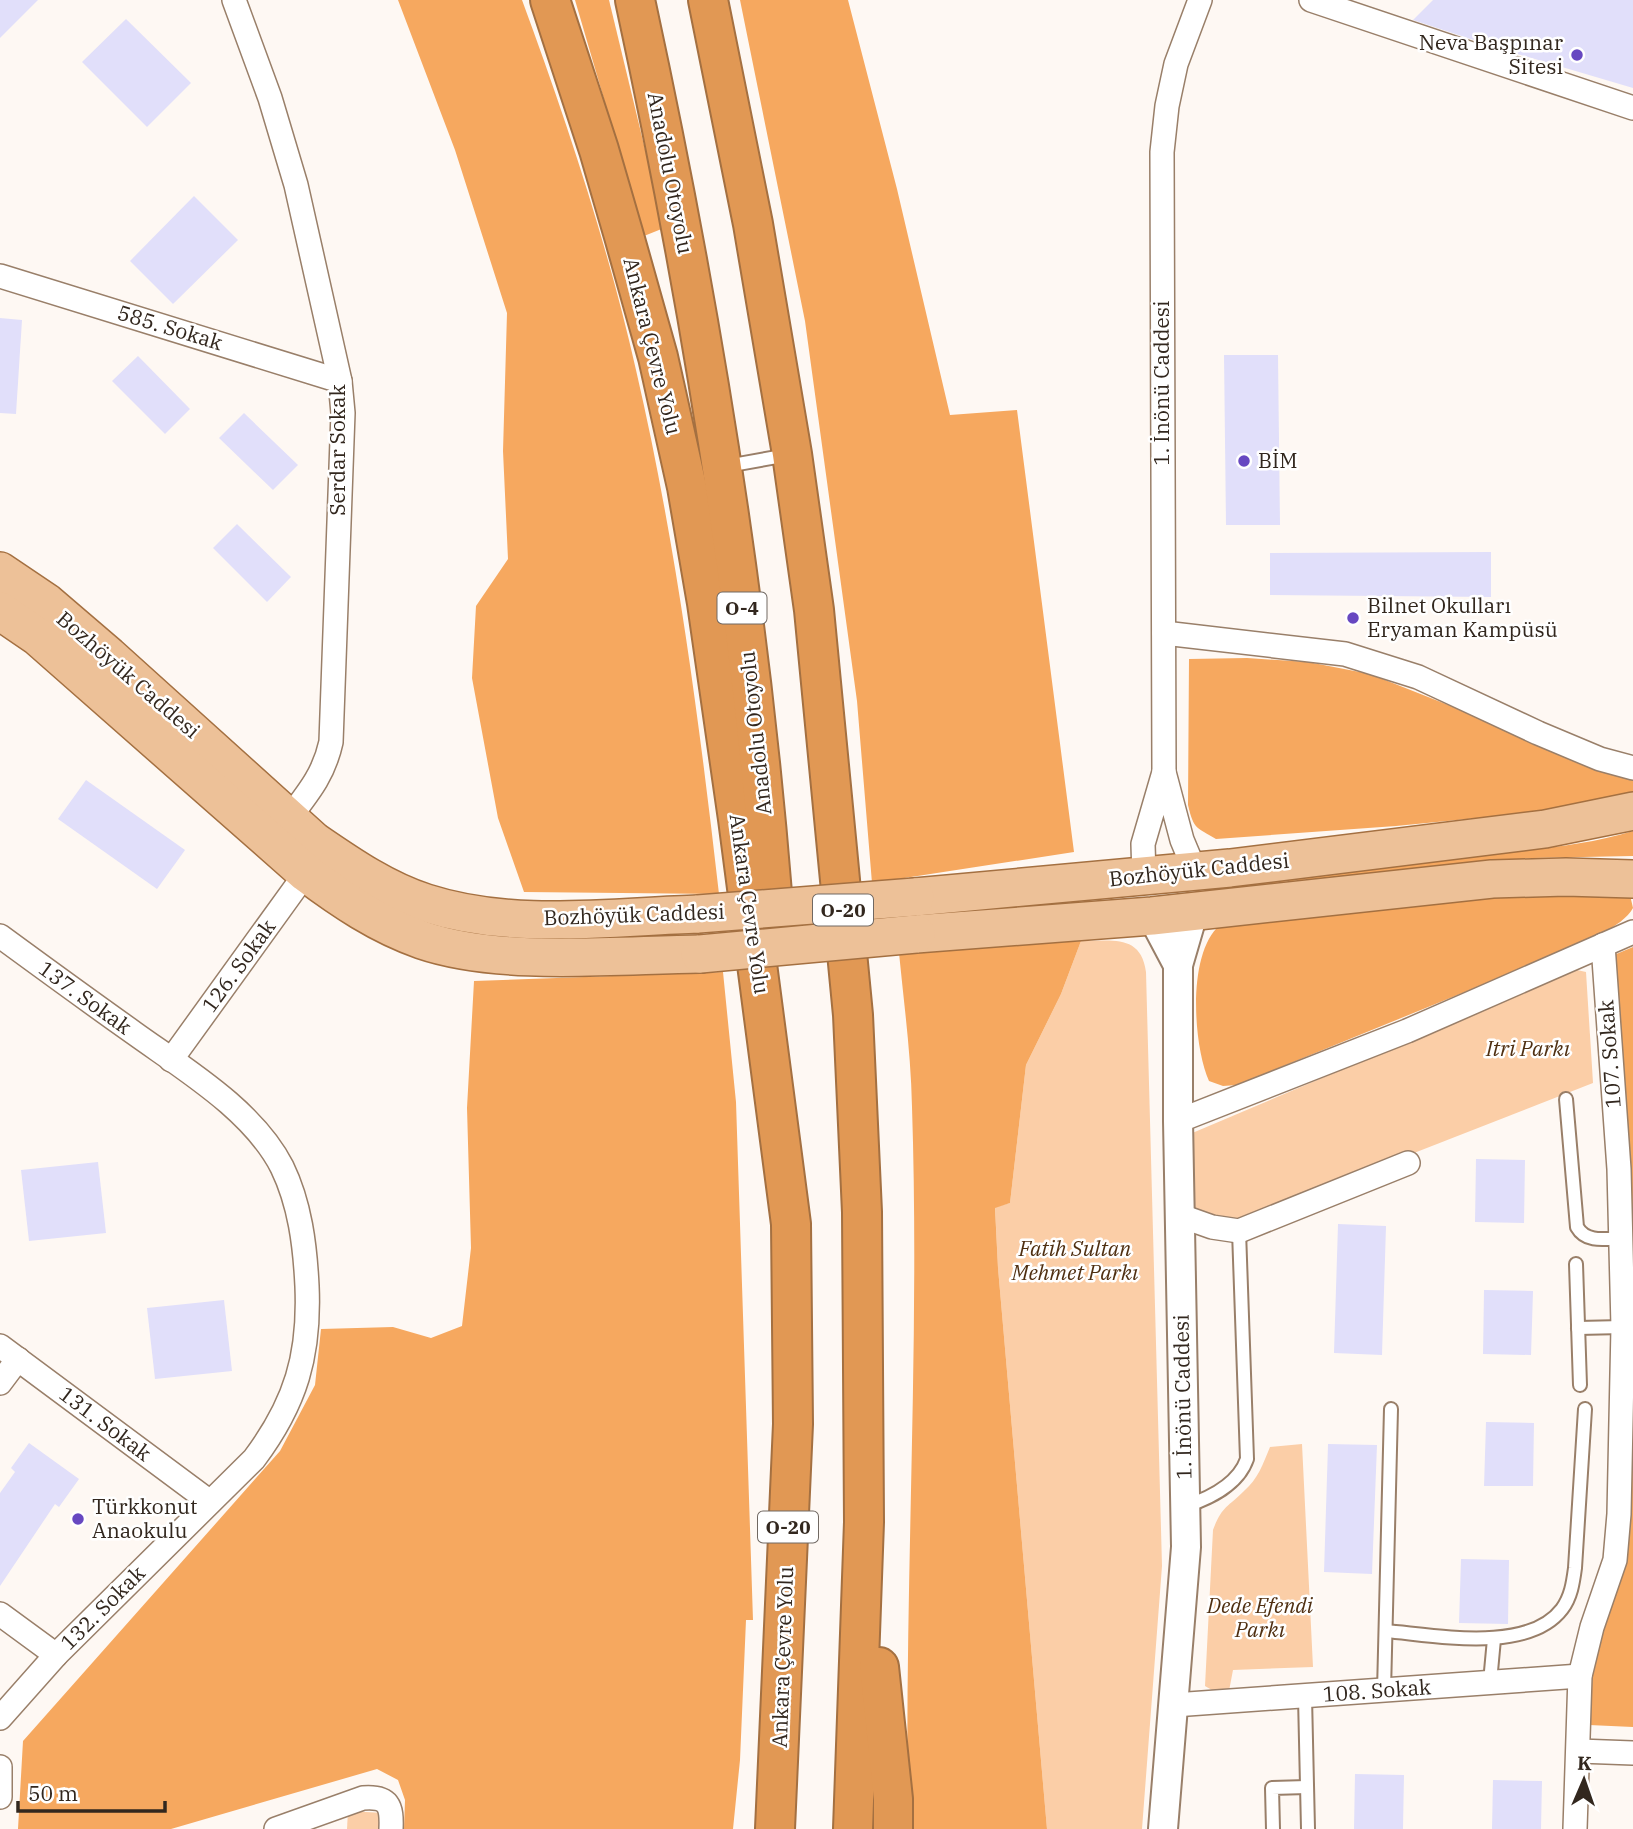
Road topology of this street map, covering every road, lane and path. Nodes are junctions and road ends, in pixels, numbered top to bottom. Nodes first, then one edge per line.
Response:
1 (234, 0) edge
2 (550, 0) edge
3 (635, 0) edge
4 (708, 0) edge
5 (1200, 0) edge
6 (1311, 0) edge
7 (1633, 108) edge
8 (0, 276) edge
9 (340, 381) junction
10 (792, 454) junction
11 (722, 467) junction
12 (0, 571) edge
13 (0, 611) edge
14 (1164, 633) junction
15 (1633, 768) edge
16 (1164, 772) junction
17 (1633, 811) edge
18 (289, 818) junction
19 (1195, 871) junction
20 (306, 873) junction
21 (1144, 877) junction
22 (1633, 879) edge
23 (1194, 910) junction
24 (1152, 916) junction
25 (1633, 932) edge
26 (0, 936) edge
27 (1603, 945) junction
28 (1178, 965) junction
29 (171, 1059) junction
30 (1566, 1100) dead end
31 (1178, 1121) junction
32 (1408, 1163) dead end
33 (1181, 1216) junction
34 (791, 1224) junction
35 (1239, 1231) junction
36 (1621, 1238) junction
37 (1576, 1264) dead end
38 (1623, 1327) junction
39 (1578, 1328) junction
40 (9, 1352) edge
41 (0, 1383) edge
42 (1580, 1385) dead end
43 (1391, 1409) dead end
44 (1585, 1409) dead end
45 (210, 1502) junction
46 (1186, 1506) junction
47 (864, 1522) junction
48 (0, 1614) edge
49 (1385, 1631) junction
50 (1494, 1639) junction
51 (57, 1655) junction
52 (1580, 1676) junction
53 (1490, 1682) junction
54 (1384, 1690) junction
55 (1305, 1697) junction
56 (1174, 1705) junction
57 (0, 1718) edge
58 (1579, 1751) junction
59 (1633, 1753) edge
60 (0, 1767) edge
61 (779, 1782) junction
62 (1307, 1787) junction
63 (0, 1797) edge
64 (391, 1819) edge
65 (276, 1829) edge
66 (767, 1829) edge
67 (775, 1829) edge
68 (853, 1829) edge
69 (893, 1829) edge
70 (1163, 1829) edge
71 (1273, 1829) edge
72 (1308, 1829) edge
73 (1575, 1829) edge

1 - 9 street, Serdar Sokak
2 - 34 highway, Ankara Çevre Yolu / O-20
3 - 11 highway, Anadolu Otoyolu / O-4
4 - 10 highway, O-20
5 - 14 street, 1. İnönü Caddesi
6 - 7 street
8 - 9 street, 585. Sokak
9 - 18 street, Serdar Sokak
10 - 11 lane
10 - 47 highway, O-20
11 - 34 highway, Anadolu Otoyolu / O-4
12 - 18 main road, Bozhöyük Caddesi
13 - 20 main road, Bozhöyük Caddesi
14 - 15 street
14 - 16 street, 1. İnönü Caddesi
16 - 19 street
16 - 21 street
17 - 19 main road, Bozhöyük Caddesi
18 - 21 main road, Bozhöyük Caddesi, bridge
19 - 21 main road, Bozhöyük Caddesi
20 - 24 main road, Bozhöyük Caddesi, bridge
20 - 29 street, 126. Sokak
22 - 23 main road, Bozhöyük Caddesi
23 - 24 main road, Bozhöyük Caddesi
23 - 28 street, 1. İnönü Caddesi
24 - 28 street, 1. İnönü Caddesi
25 - 27 street
26 - 29 street, 137. Sokak
27 - 31 street
27 - 36 street, 107. Sokak
28 - 31 street, 1. İnönü Caddesi
29 - 45 street, 137. Sokak
30 - 36 lane
31 - 33 street, 1. İnönü Caddesi
32 - 35 street
33 - 35 street
33 - 46 street, 1. İnönü Caddesi
34 - 61 highway, Ankara Çevre Yolu / O-20
35 - 46 lane
36 - 38 street, 107. Sokak
37 - 39 lane
38 - 39 lane
38 - 52 street, 107. Sokak
39 - 42 lane
40 - 41 street
40 - 45 street, 131. Sokak
43 - 49 lane
44 - 50 lane
45 - 51 street, 132. Sokak
46 - 56 street, 1. İnönü Caddesi
47 - 68 highway, O-20
47 - 69 highway
48 - 51 street
49 - 50 lane
49 - 54 lane
50 - 53 lane
51 - 57 street, 132. Sokak
52 - 53 street, 108. Sokak
52 - 58 street, 107. Sokak
53 - 54 street, 108. Sokak
54 - 55 street, 108. Sokak
55 - 56 street, 108. Sokak
55 - 62 lane
56 - 70 street, 1. İnönü Caddesi
58 - 59 street
58 - 73 street, 107. Sokak
60 - 63 street
61 - 66 highway
61 - 67 highway, Ankara Çevre Yolu / O-20
62 - 71 lane
62 - 72 lane
64 - 65 street

